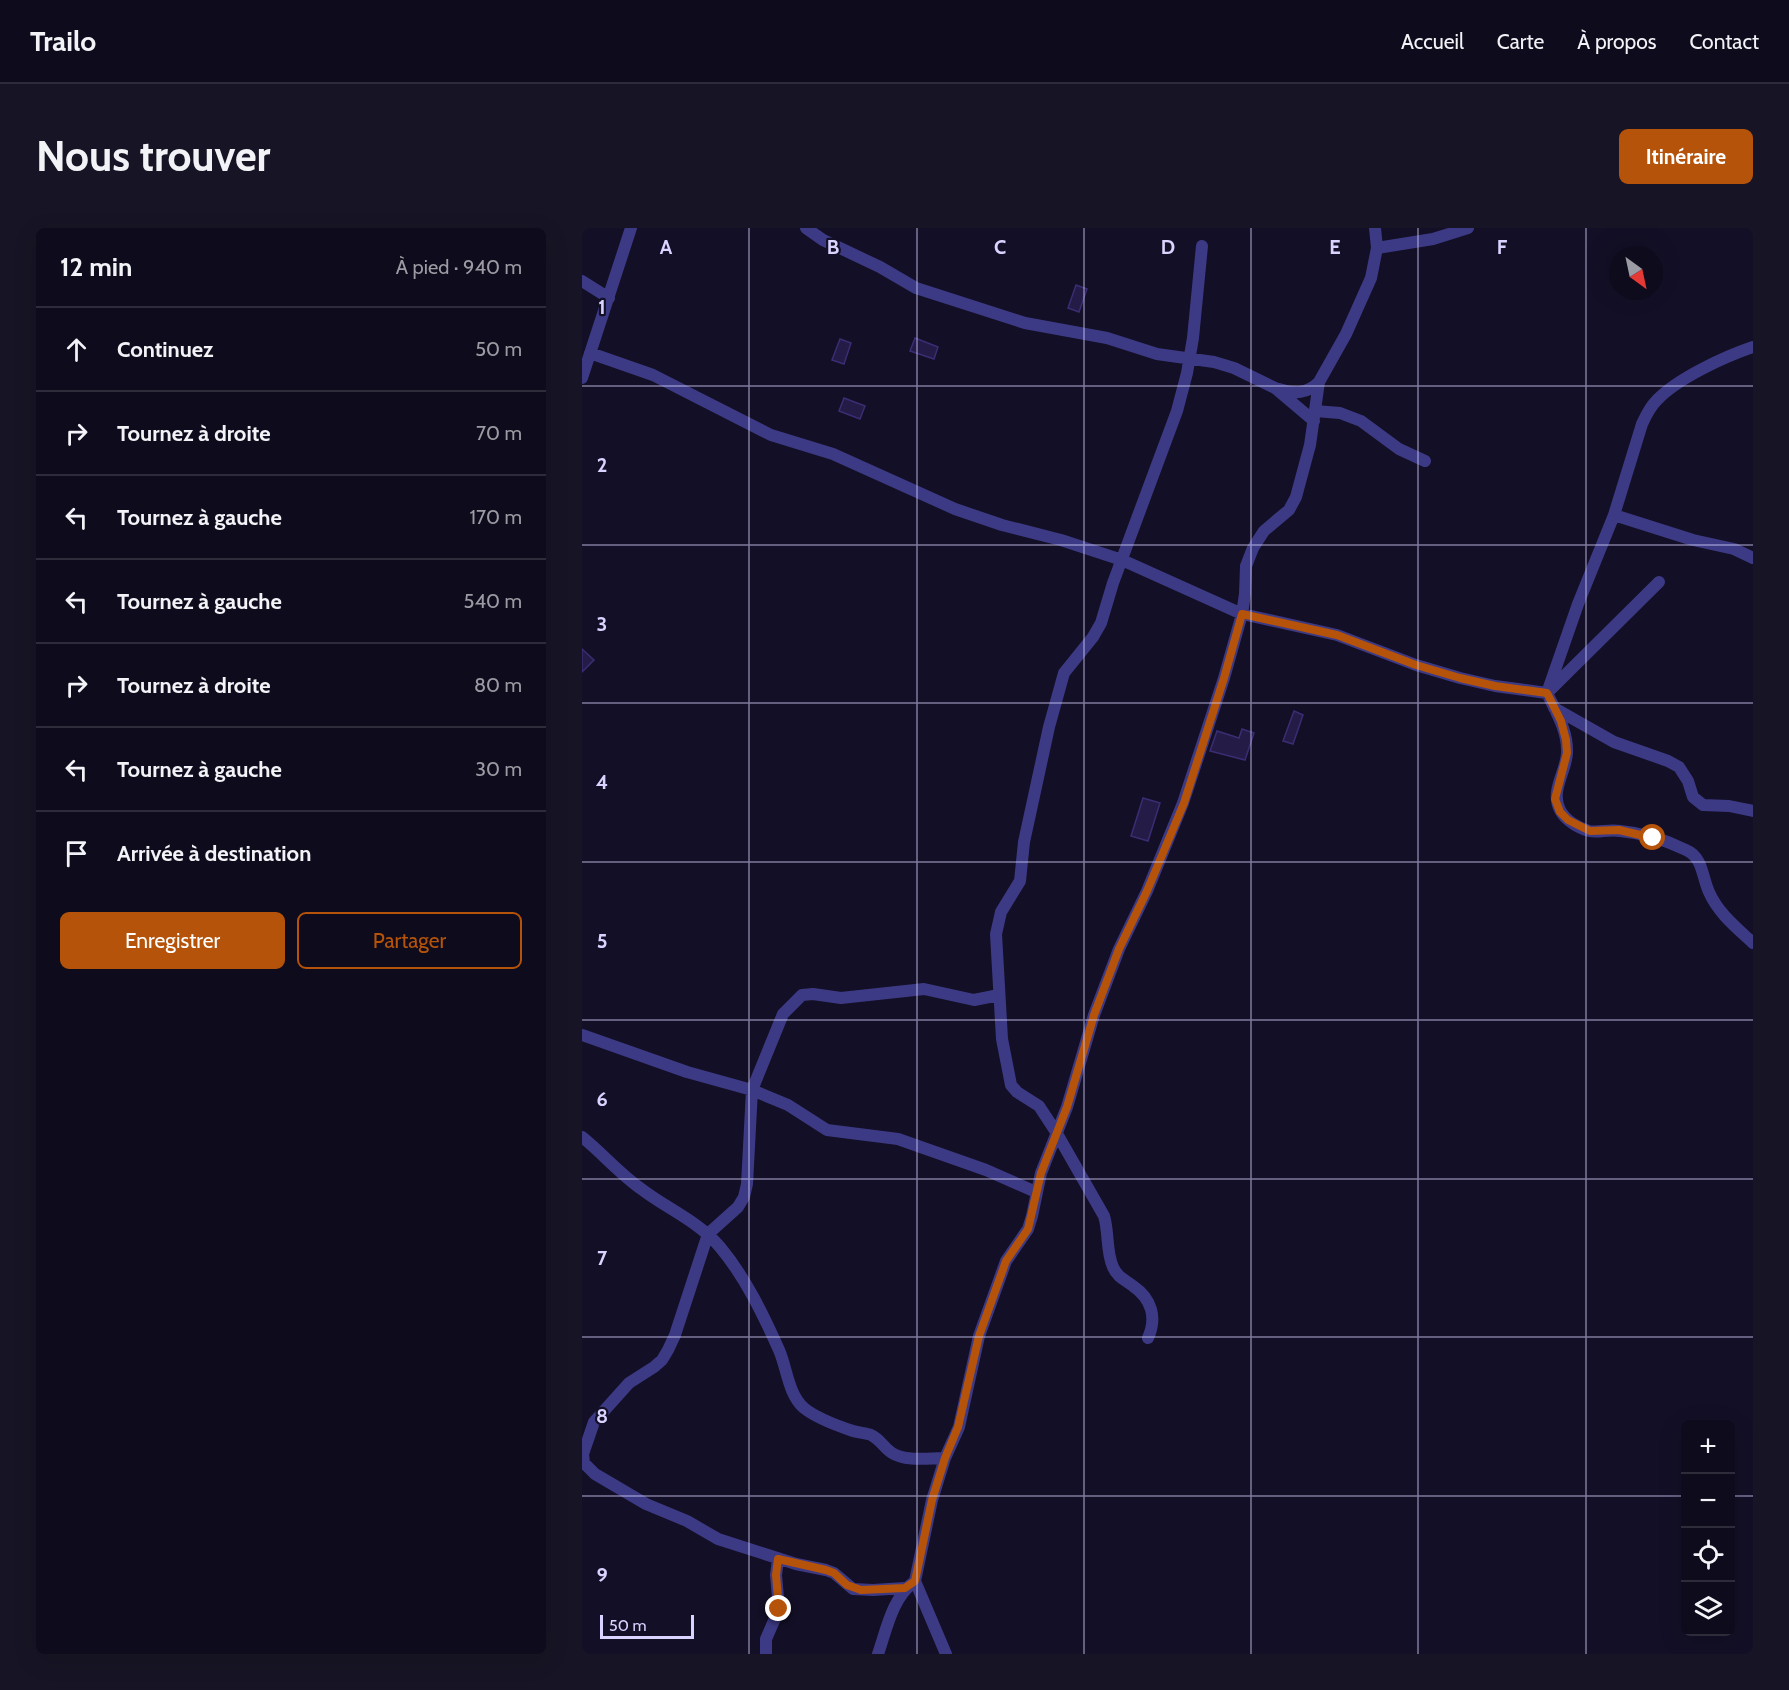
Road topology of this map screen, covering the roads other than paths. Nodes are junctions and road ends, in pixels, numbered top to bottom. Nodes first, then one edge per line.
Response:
1 (631, 228) edge
2 (806, 228) edge
3 (1375, 228) edge
4 (1468, 228) edge
5 (1202, 246) dead end
6 (1377, 248) junction
7 (582, 281) edge
8 (609, 298) junction
9 (1753, 347) edge
10 (590, 353) junction
11 (1189, 359) junction
12 (582, 378) edge
13 (1319, 382) junction
14 (1275, 388) junction
15 (1315, 416) junction
16 (1425, 461) dead end
17 (1614, 515) junction
18 (1753, 558) edge
19 (1122, 560) junction
20 (1659, 582) dead end
21 (1242, 614) junction
22 (1547, 693) junction
23 (1554, 708) junction
24 (1753, 811) edge
25 (1753, 944) edge
26 (999, 995) junction
27 (582, 1035) edge
28 (752, 1090) junction
29 (1056, 1132) junction
30 (582, 1137) edge
31 (1036, 1192) junction
32 (708, 1234) junction
33 (1148, 1338) dead end
34 (945, 1458) junction
35 (778, 1559) junction
36 (910, 1584) junction
37 (945, 1653) edge
38 (766, 1654) edge
39 (878, 1654) edge

1 - 8 street
2 - 11 street
3 - 6 street
4 - 6 street
5 - 11 street
6 - 13 street
7 - 8 street
8 - 10 street
9 - 17 street
10 - 12 street
10 - 19 street
11 - 14 street
11 - 19 street
13 - 14 street
13 - 15 street
14 - 15 street
15 - 16 street
15 - 21 street
17 - 18 street
17 - 22 street
19 - 21 street
19 - 26 street
20 - 22 street
21 - 22 street
21 - 29 street
22 - 23 street
23 - 24 street
23 - 25 street
26 - 28 street
26 - 29 street
27 - 28 street
28 - 31 street
28 - 32 street
29 - 31 street
29 - 33 street
30 - 32 street
31 - 34 street
32 - 34 street
32 - 35 street
34 - 36 street
35 - 36 street
35 - 38 street
36 - 37 street
36 - 39 street

